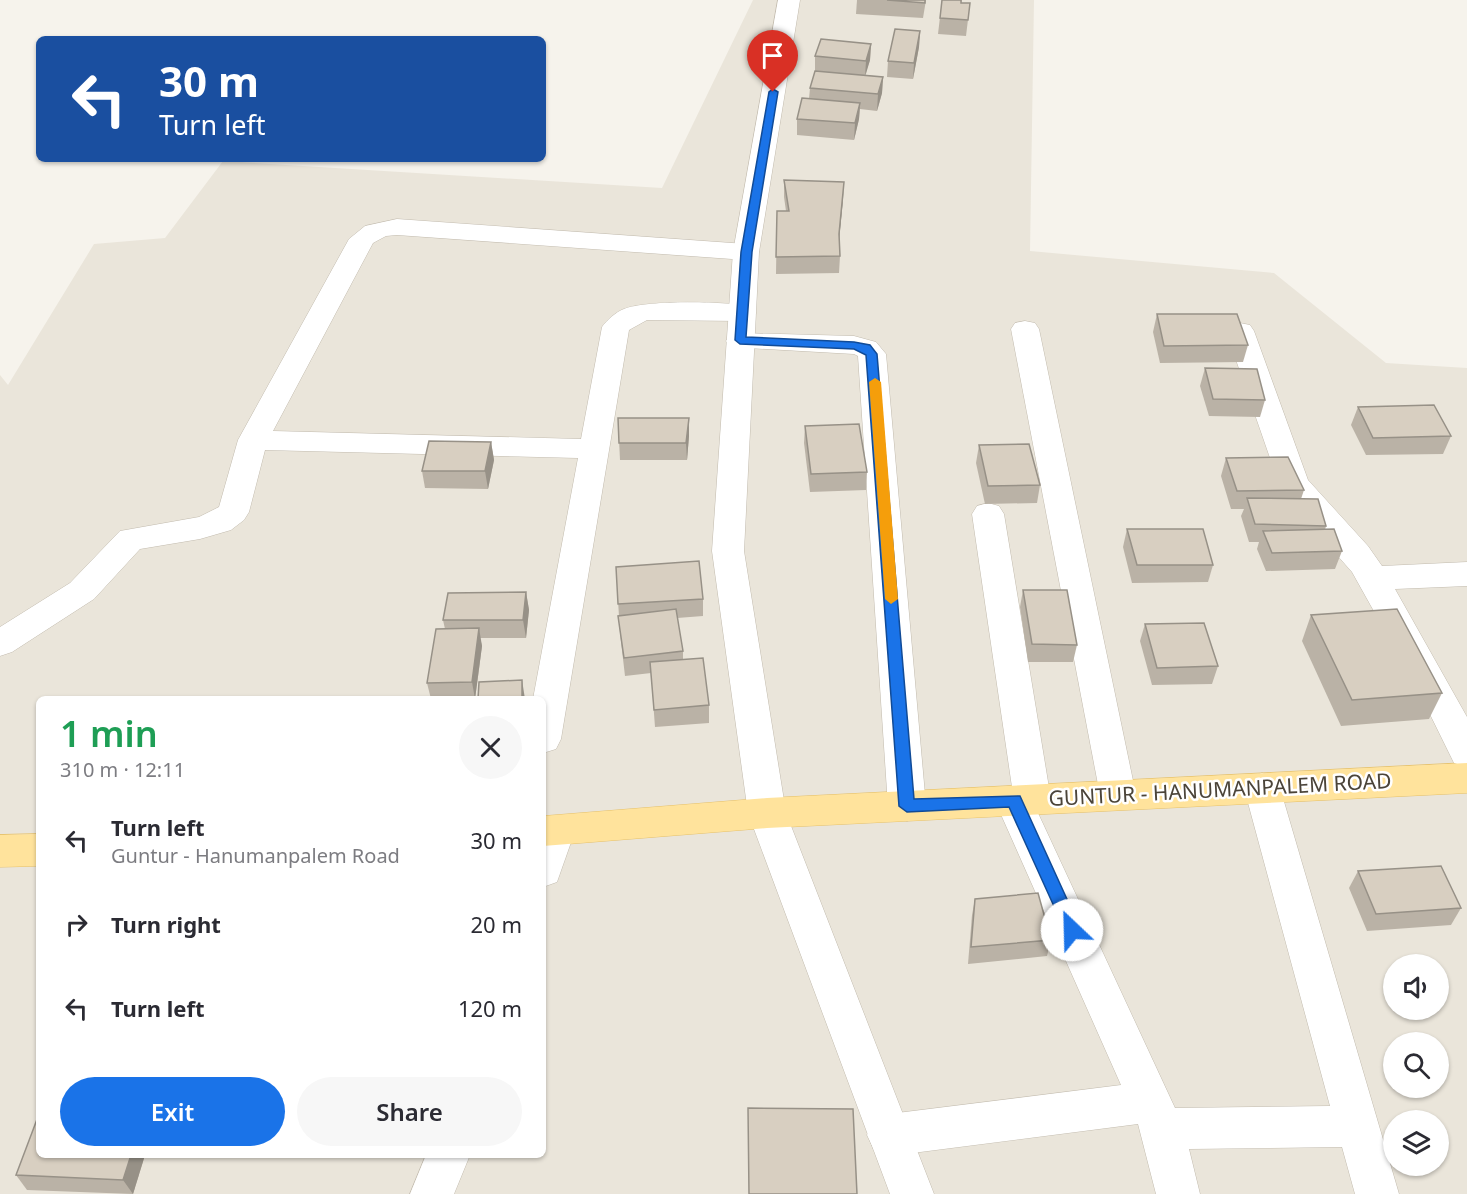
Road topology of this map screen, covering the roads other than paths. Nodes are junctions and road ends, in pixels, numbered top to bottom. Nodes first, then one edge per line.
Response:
1 (789, 0) edge
2 (746, 252) junction
3 (741, 327) junction
4 (1025, 329) dead end
5 (1240, 331) edge
6 (253, 440) junction
7 (595, 449) junction
8 (988, 514) dead end
9 (1467, 574) edge
10 (1373, 578) junction
11 (0, 643) edge
12 (546, 722) edge
13 (1467, 753) edge
14 (1467, 778) edge
15 (1262, 788) junction
16 (1118, 795) junction
17 (1023, 800) junction
18 (907, 806) junction
19 (767, 813) junction
20 (550, 831) edge
21 (36, 850) edge
22 (0, 851) edge
23 (546, 854) edge
24 (1156, 1115) junction
25 (1358, 1126) junction
26 (889, 1135) junction
27 (447, 1158) edge
28 (432, 1194) edge
29 (912, 1194) edge
30 (1178, 1194) edge
31 (1377, 1194) edge

1 - 2 street
2 - 3 street
2 - 6 street
3 - 7 street
3 - 18 street
3 - 19 street
4 - 16 street
5 - 10 street
6 - 7 street
6 - 11 street
7 - 12 street
8 - 17 street
9 - 10 street
10 - 13 street
14 - 15 main road, GUNTUR - HANUMANPALEM ROAD
15 - 16 main road, GUNTUR - HANUMANPALEM ROAD
15 - 25 street
16 - 17 main road, GUNTUR - HANUMANPALEM ROAD
17 - 18 main road, GUNTUR - HANUMANPALEM ROAD
17 - 24 street
18 - 19 main road, GUNTUR - HANUMANPALEM ROAD
19 - 20 main road, GUNTUR - HANUMANPALEM ROAD
19 - 26 street
20 - 23 street
21 - 22 main road
24 - 25 street
24 - 26 street
24 - 30 street
25 - 31 street
26 - 29 street
27 - 28 street

